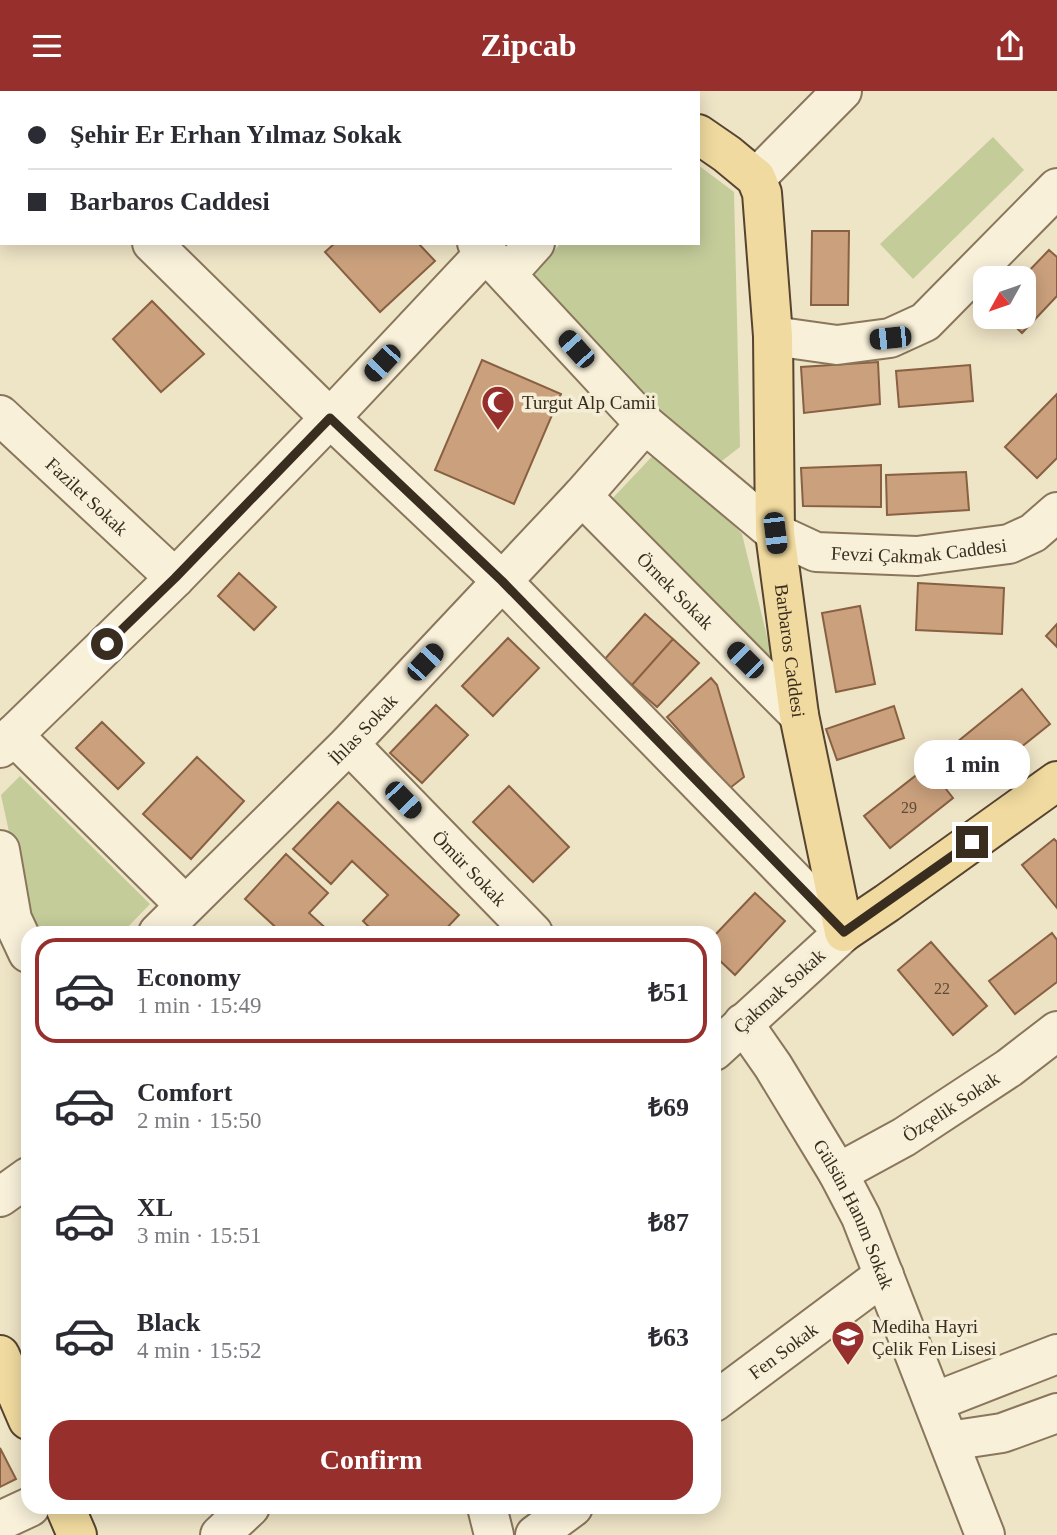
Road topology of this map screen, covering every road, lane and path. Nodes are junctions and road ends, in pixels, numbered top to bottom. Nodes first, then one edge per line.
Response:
1 (842, 91) edge
2 (700, 136) edge
3 (756, 178) junction
4 (1057, 188) edge
5 (154, 245) edge
6 (529, 245) edge
7 (490, 257) edge
8 (773, 336) junction
9 (0, 415) edge
10 (330, 418) junction
11 (645, 424) junction
12 (582, 496) junction
13 (775, 533) junction
14 (1049, 534) edge
15 (175, 578) junction
16 (502, 581) junction
17 (799, 715) junction
18 (7, 742) edge
19 (349, 744) junction
20 (1057, 781) edge
21 (0, 850) edge
22 (185, 905) junction
23 (6, 923) edge
24 (165, 926) edge
25 (512, 926) edge
26 (844, 932) junction
27 (21, 943) edge
28 (743, 1023) junction
29 (1057, 1031) edge
30 (721, 1044) edge
31 (838, 1173) junction
32 (21, 1182) edge
33 (0, 1197) edge
34 (884, 1275) junction
35 (1057, 1354) edge
36 (0, 1355) edge
37 (721, 1397) edge
38 (934, 1402) junction
39 (21, 1404) edge
40 (1055, 1420) edge
41 (949, 1441) junction
42 (21, 1511) edge
43 (68, 1514) edge
44 (242, 1514) edge
45 (488, 1514) edge
46 (564, 1514) edge
47 (0, 1521) edge
48 (77, 1535) edge
49 (220, 1535) edge
50 (494, 1535) edge
51 (535, 1535) edge
52 (985, 1535) edge

1 - 3 street
2 - 3 main road
3 - 8 main road, Barbaros Caddesi
4 - 8 street
5 - 10 street
6 - 7 street
7 - 10 street
7 - 11 street, Fevzi Çakmak Caddesi
8 - 13 main road, Barbaros Caddesi
9 - 15 street, Fazilet Sokak
10 - 15 street
10 - 16 street
11 - 12 street, İhlas Sokak
11 - 13 street, Fevzi Çakmak Caddesi
12 - 16 street, İhlas Sokak
12 - 17 street, Örnek Sokak
13 - 14 street, Fevzi Çakmak Caddesi
13 - 17 main road, Barbaros Caddesi
15 - 18 street
16 - 19 street, İhlas Sokak
16 - 26 street
17 - 26 main road, Barbaros Caddesi
18 - 22 street
19 - 22 street, İhlas Sokak
19 - 25 street, Ömür Sokak
20 - 26 main road
21 - 23 street
22 - 24 street, İhlas Sokak
23 - 27 street
26 - 28 street, Çakmak Sokak
28 - 30 street, Çakmak Sokak
28 - 31 street, Gülsün Hanım Sokak
29 - 31 street, Özçelik Sokak
31 - 34 street, Gülsün Hanım Sokak
32 - 33 street
34 - 37 street, Fen Sokak
34 - 38 street, Gülsün Hanım Sokak
35 - 38 street
36 - 39 main road
38 - 41 street, Gülsün Hanım Sokak
40 - 41 street
41 - 52 street, Gülsün Hanım Sokak
42 - 47 street
43 - 48 main road
44 - 49 street
45 - 50 street
46 - 51 street

